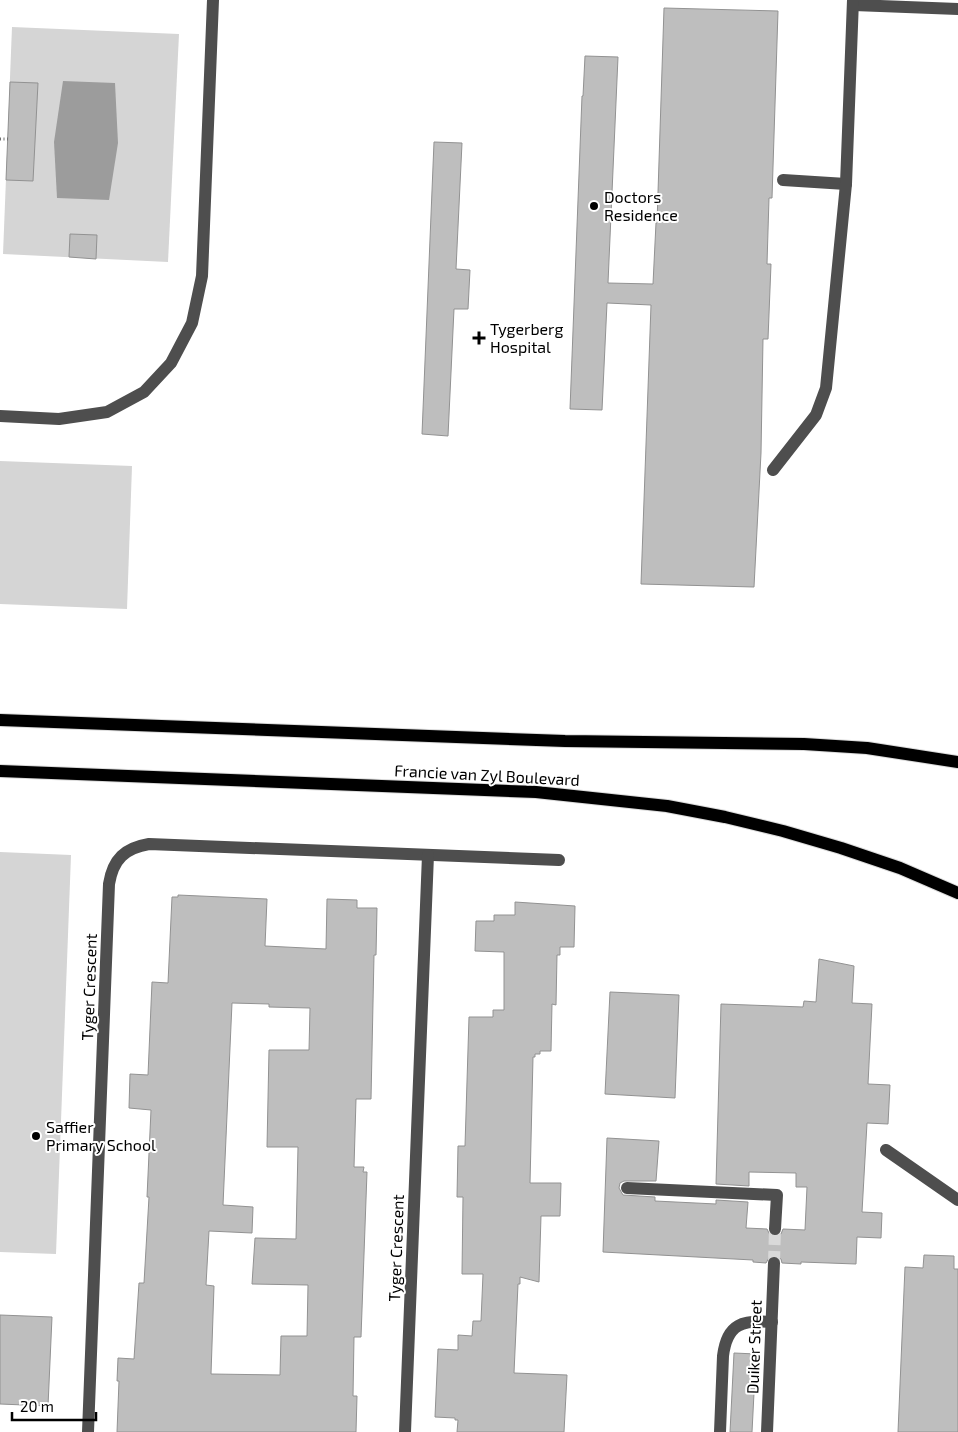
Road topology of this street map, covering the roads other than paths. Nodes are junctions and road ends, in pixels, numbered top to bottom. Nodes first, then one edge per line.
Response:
1 (213, 0) edge
2 (853, 3) edge
3 (958, 9) edge
4 (783, 180) dead end
5 (846, 184) junction
6 (0, 416) edge
7 (773, 470) dead end
8 (0, 720) edge
9 (958, 762) edge
10 (0, 771) edge
11 (428, 855) junction
12 (559, 860) dead end
13 (958, 893) edge
14 (886, 1150) dead end
15 (627, 1188) dead end
16 (958, 1200) edge
17 (775, 1229) tunnel mouth
18 (774, 1263) tunnel mouth
19 (772, 1322) junction
20 (88, 1432) edge
21 (406, 1432) edge
22 (720, 1432) edge
23 (767, 1432) edge

1 - 6 street
2 - 3 street
2 - 5 street
4 - 5 street
5 - 7 street
8 - 9 main road
10 - 13 main road, Francie van Zyl Boulevard
11 - 12 street, Tyger Crescent
11 - 20 street, Tyger Crescent
11 - 21 street, Tyger Crescent
14 - 16 street
15 - 17 street
18 - 19 street, Duiker Street
19 - 22 street
19 - 23 street, Duiker Street

